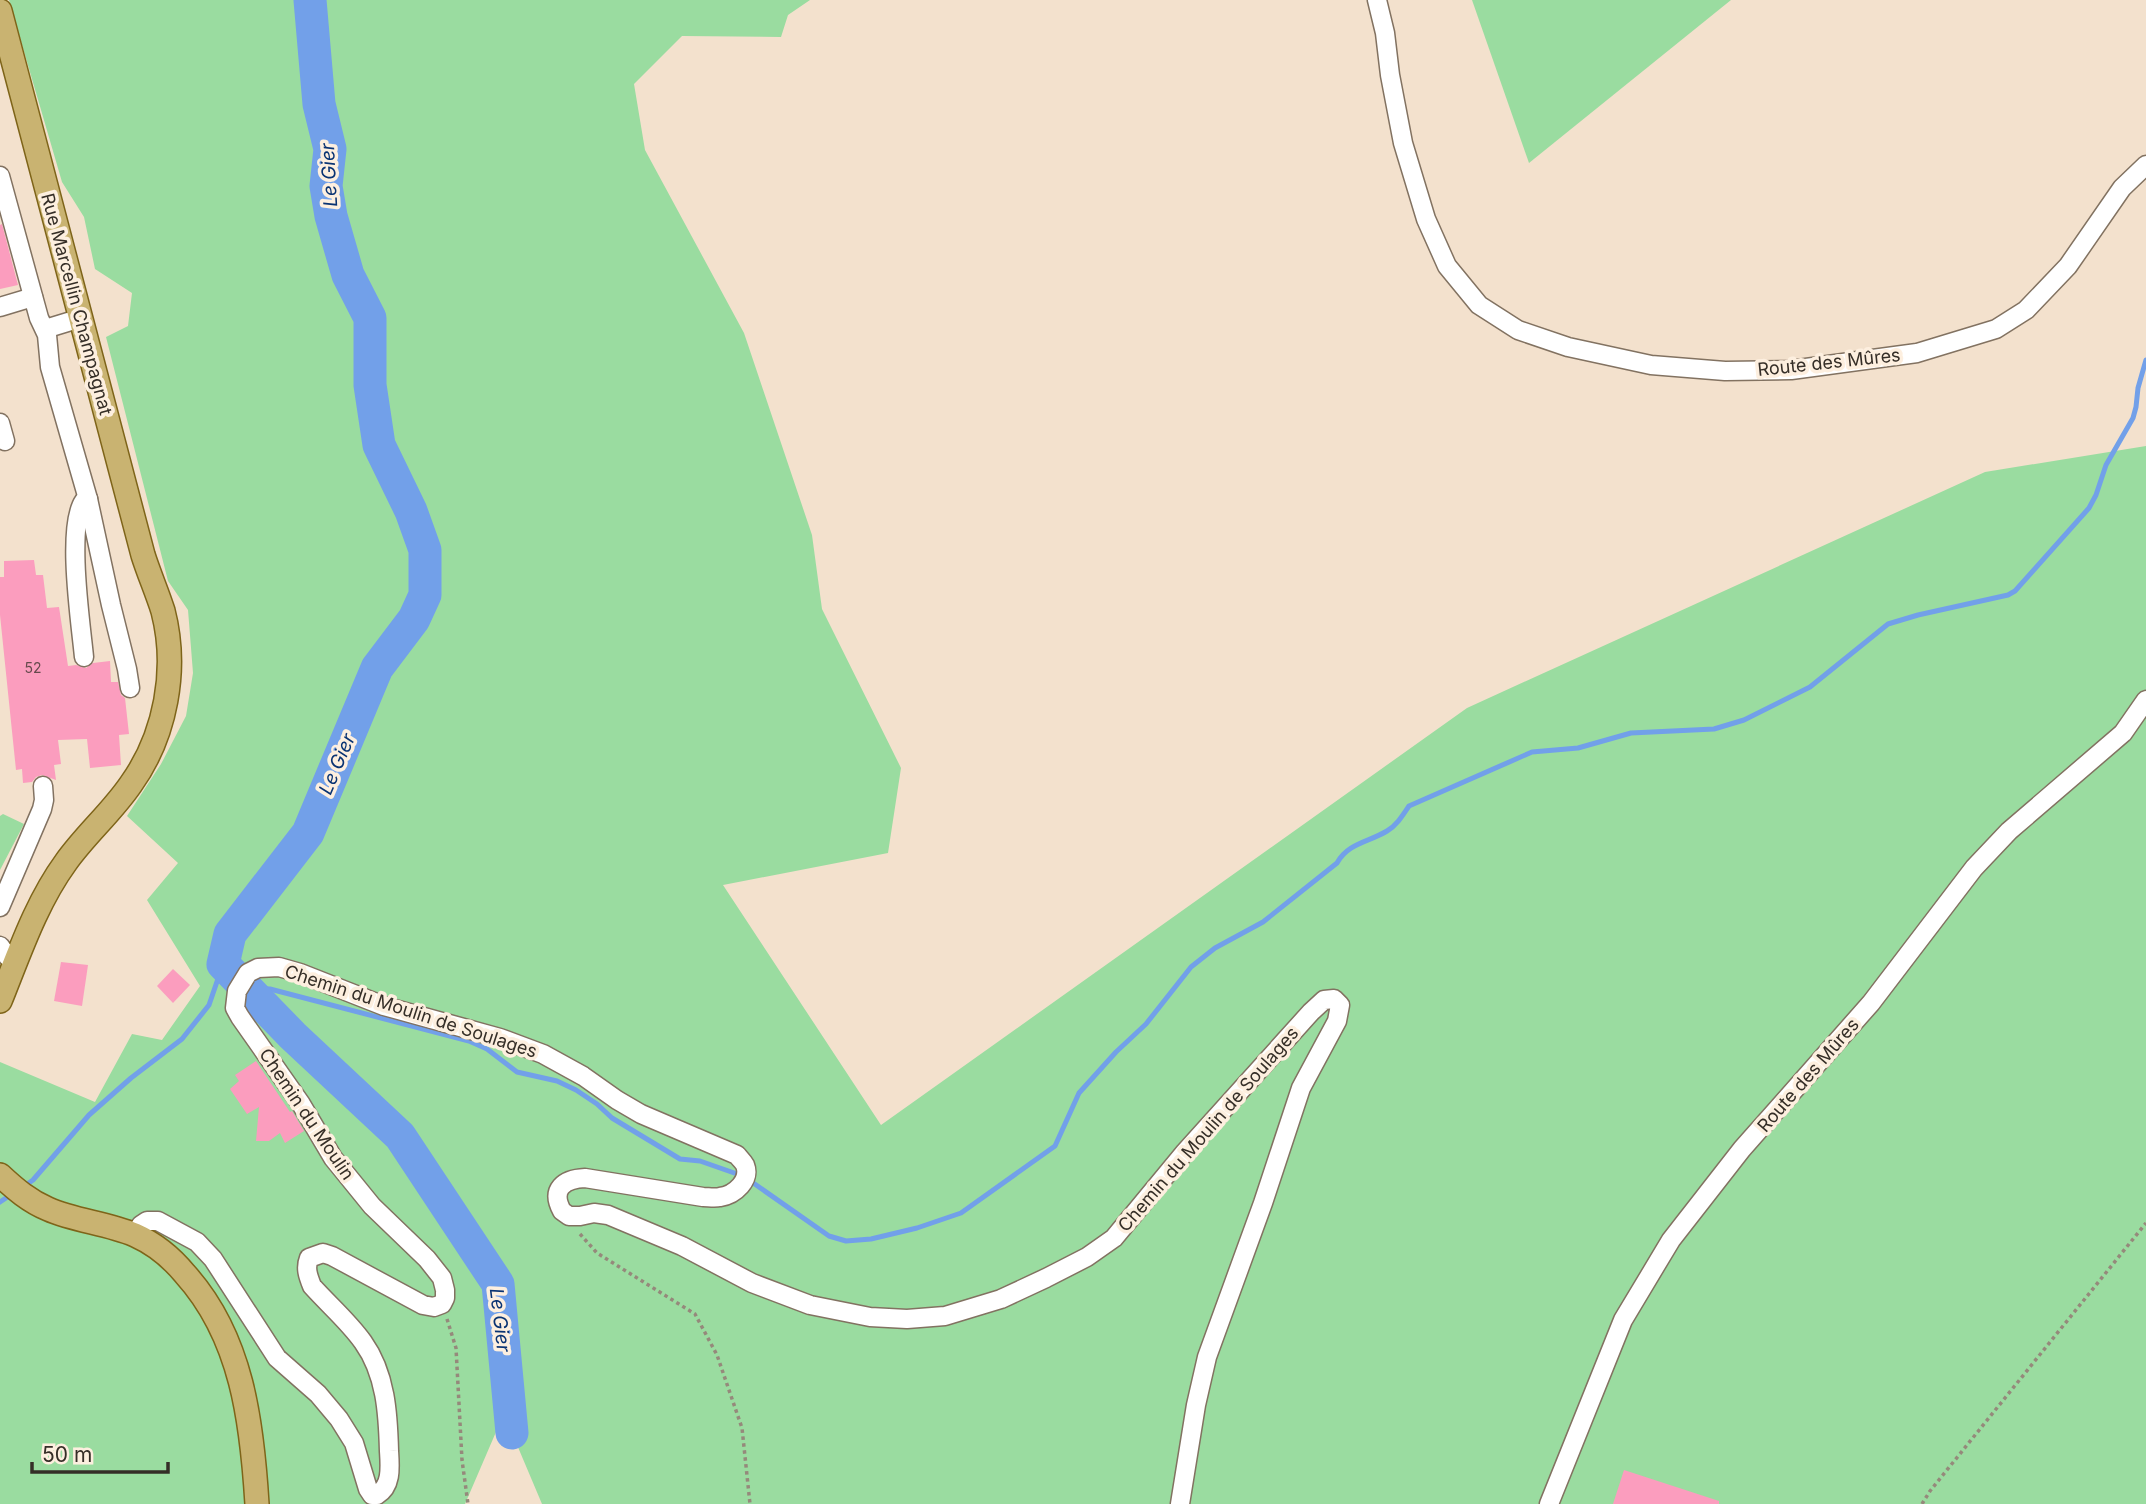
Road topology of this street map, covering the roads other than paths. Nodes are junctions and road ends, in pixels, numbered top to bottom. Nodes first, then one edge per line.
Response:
1 (1377, 0) edge
2 (0, 10) edge
3 (2146, 165) edge
4 (0, 176) edge
5 (33, 297) junction
6 (0, 307) edge
7 (81, 318) junction
8 (45, 329) junction
9 (88, 499) junction
10 (85, 657) dead end
11 (130, 688) dead end
12 (2146, 700) edge
13 (43, 786) dead end
14 (0, 907) edge
15 (8, 954) edge
16 (248, 973) joint
17 (0, 1002) edge
18 (0, 1175) edge
19 (135, 1235) junction
20 (257, 1504) edge
21 (1180, 1504) edge
22 (1549, 1504) edge

1 - 3 street, Route des Mûres
2 - 7 main road, Rue Marcellin Champagnat
4 - 5 street
5 - 6 street
5 - 8 street
7 - 8 street
7 - 15 main road, Rue Marcellin Champagnat
8 - 9 street
9 - 10 street
9 - 11 street
12 - 22 street, Route des Mûres
13 - 14 street
15 - 17 main road, Rue Marcellin Champagnat
16 - 19 street, Chemin du Moulin
16 - 21 street, Chemin du Moulin de Soulages
18 - 19 main road
19 - 20 main road

